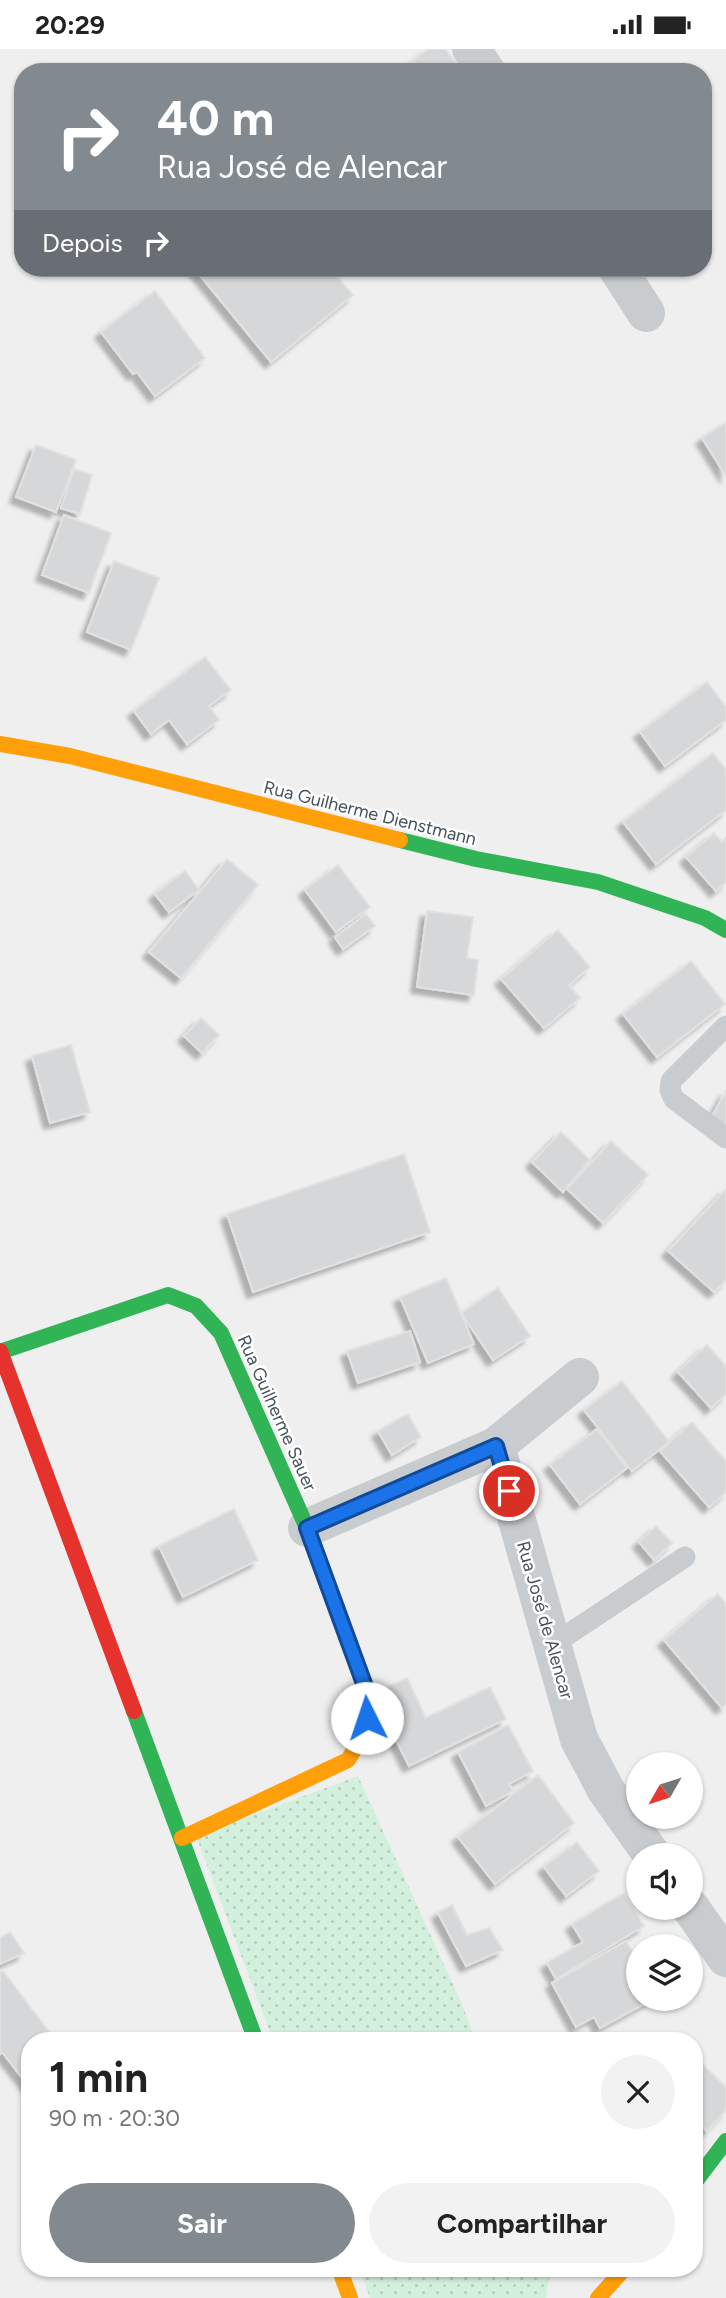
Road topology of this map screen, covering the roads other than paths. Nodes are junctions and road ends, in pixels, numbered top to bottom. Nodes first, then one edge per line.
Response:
1 (623, 277) edge
2 (646, 313) dead end
3 (0, 744) edge
4 (726, 930) edge
5 (726, 1026) edge
6 (726, 1139) edge
7 (0, 1352) edge
8 (580, 1377) dead end
9 (496, 1446) junction
10 (307, 1528) junction
11 (685, 1557) dead end
12 (552, 1645) junction
13 (182, 1838) junction
14 (644, 1843) edge
15 (699, 1920) edge
16 (726, 1958) edge
17 (253, 2032) edge
18 (726, 2141) edge
19 (703, 2171) edge
20 (342, 2277) edge
21 (617, 2277) edge
22 (350, 2298) edge
23 (598, 2298) edge

1 - 2 street
3 - 4 street, Rua Guilherme Dienstmann
5 - 6 lane
7 - 10 street, Rua Guilherme Sauer
7 - 13 street
8 - 9 street
9 - 10 street
9 - 12 street, Rua José de Alencar
10 - 13 street, Rua Guilherme Sauer
11 - 12 lane
12 - 14 street, Rua José de Alencar
13 - 17 street
15 - 16 street
18 - 19 street
20 - 22 street
21 - 23 street

